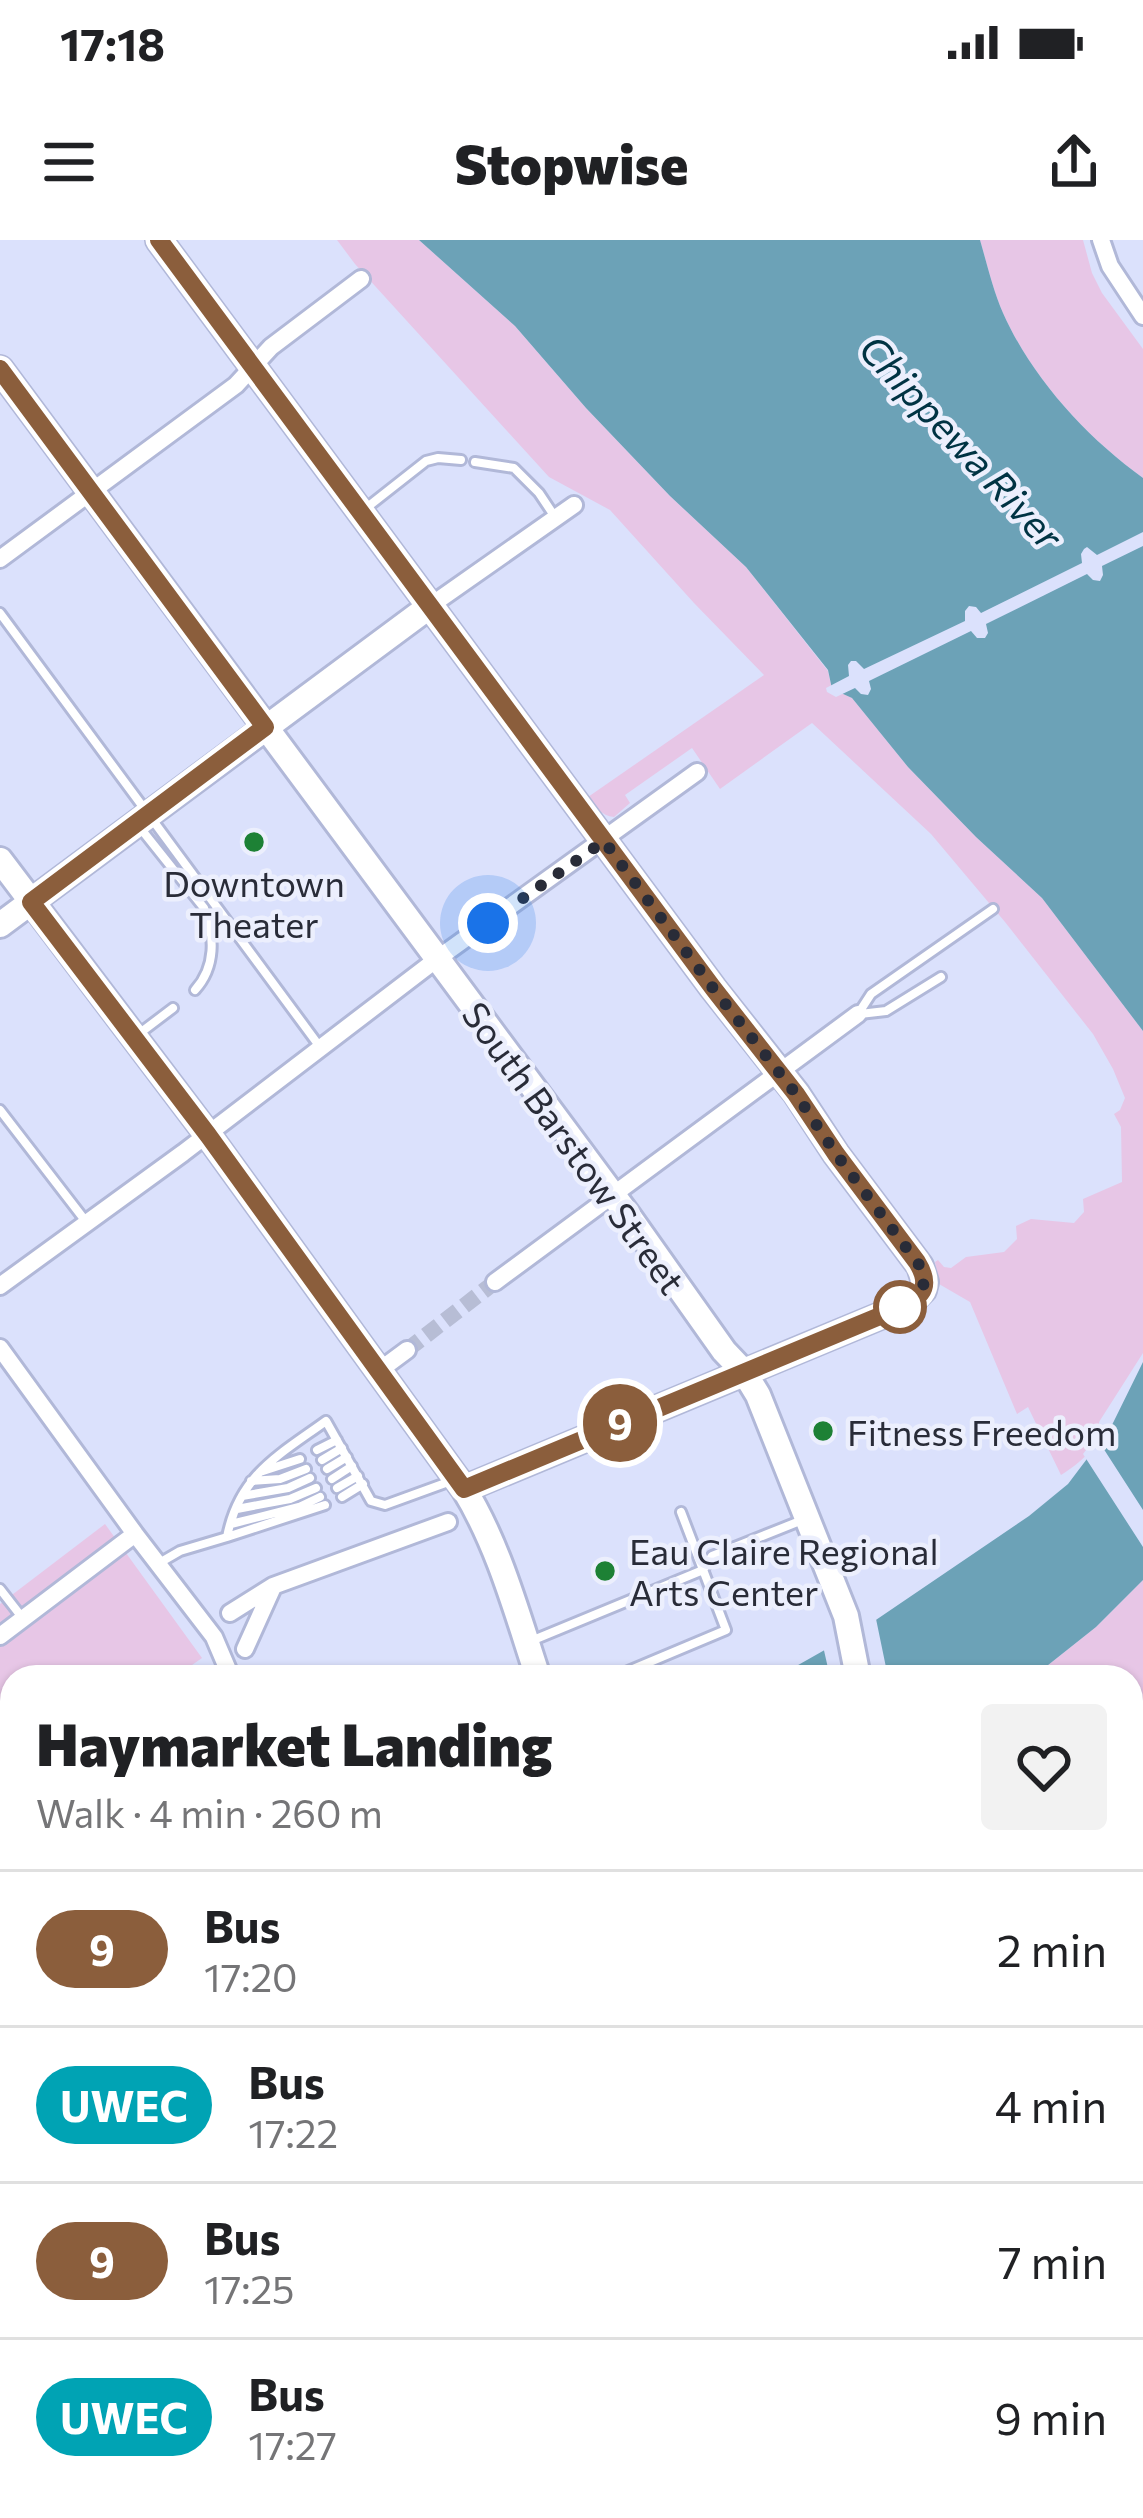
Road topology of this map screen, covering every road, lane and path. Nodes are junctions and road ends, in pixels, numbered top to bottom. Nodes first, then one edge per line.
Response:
1 (160, 240) edge
2 (1101, 240) edge
3 (362, 279) dead end
4 (1143, 316) edge
5 (253, 366) junction
6 (0, 369) edge
7 (461, 460) dead end
8 (475, 462) dead end
9 (91, 493) junction
10 (574, 505) dead end
11 (361, 512) junction
12 (556, 518) junction
13 (0, 559) edge
14 (430, 606) junction
15 (0, 613) edge
16 (265, 727) junction
17 (697, 772) dead end
18 (142, 819) junction
19 (604, 841) junction
20 (0, 860) edge
21 (31, 902) junction
22 (993, 910) dead end
23 (0, 925) edge
24 (437, 959) junction
25 (941, 977) dead end
26 (195, 990) dead end
27 (173, 1008) dead end
28 (858, 1014) junction
29 (134, 1038) junction
30 (321, 1048) junction
31 (778, 1073) junction
32 (0, 1110) edge
33 (208, 1135) junction
34 (611, 1193) junction
35 (88, 1224) junction
36 (495, 1282) tunnel mouth
37 (0, 1286) edge
38 (0, 1348) edge
39 (407, 1350) tunnel mouth
40 (380, 1370) junction
41 (744, 1372) junction
42 (317, 1450) dead end
43 (300, 1459) dead end
44 (350, 1462) junction
45 (325, 1464) dead end
46 (259, 1472) junction
47 (249, 1481) junction
48 (461, 1483) junction
49 (241, 1496) junction
50 (320, 1496) junction
51 (235, 1509) junction
52 (680, 1512) dead end
53 (807, 1518) junction
54 (448, 1522) dead end
55 (230, 1524) junction
56 (135, 1534) junction
57 (227, 1537) junction
58 (158, 1563) junction
59 (703, 1570) junction
60 (273, 1586) junction
61 (0, 1589) edge
62 (230, 1613) dead end
63 (22, 1619) junction
64 (0, 1636) edge
65 (526, 1642) junction
66 (245, 1649) dead end
67 (226, 1665) edge
68 (534, 1665) edge
69 (643, 1665) edge
70 (855, 1665) edge

1 - 5 street
2 - 4 street
3 - 5 street
5 - 9 street
5 - 11 street
6 - 9 street, South Barstow Street
7 - 11 lane
8 - 12 lane
9 - 13 street
9 - 16 street, South Barstow Street
10 - 12 street
11 - 14 street
12 - 14 street
14 - 16 street
14 - 19 street
15 - 18 lane
16 - 18 street
16 - 24 street, South Barstow Street
17 - 19 street
18 - 21 street
18 - 26 lane
18 - 30 lane
19 - 24 street
19 - 31 street
20 - 21 street
21 - 23 street
21 - 29 street
22 - 28 lane
24 - 30 street
24 - 34 street, South Barstow Street
25 - 28 lane
27 - 29 lane
28 - 31 street
29 - 33 street
30 - 33 street
31 - 34 street
31 - 41 street
32 - 35 lane
33 - 35 street
33 - 40 street
34 - 36 street
34 - 41 street, South Barstow Street
35 - 37 street
38 - 56 street
39 - 40 street
40 - 48 street
41 - 48 street
41 - 53 street, South Barstow Street
42 - 44 lane
43 - 46 lane
44 - 44 lane
44 - 45 lane
44 - 46 lane
44 - 48 lane
46 - 47 lane
47 - 49 lane
47 - 49 lane
48 - 65 street
49 - 51 lane
50 - 51 lane
50 - 55 lane
50 - 57 lane
51 - 55 lane
52 - 59 lane
53 - 59 lane
53 - 70 street, South Barstow Street
54 - 60 street
55 - 57 lane
56 - 58 street
56 - 63 street
57 - 58 lane
58 - 67 street
59 - 65 lane
59 - 69 lane
60 - 62 street
60 - 66 street
61 - 63 lane
63 - 64 street
65 - 68 street

